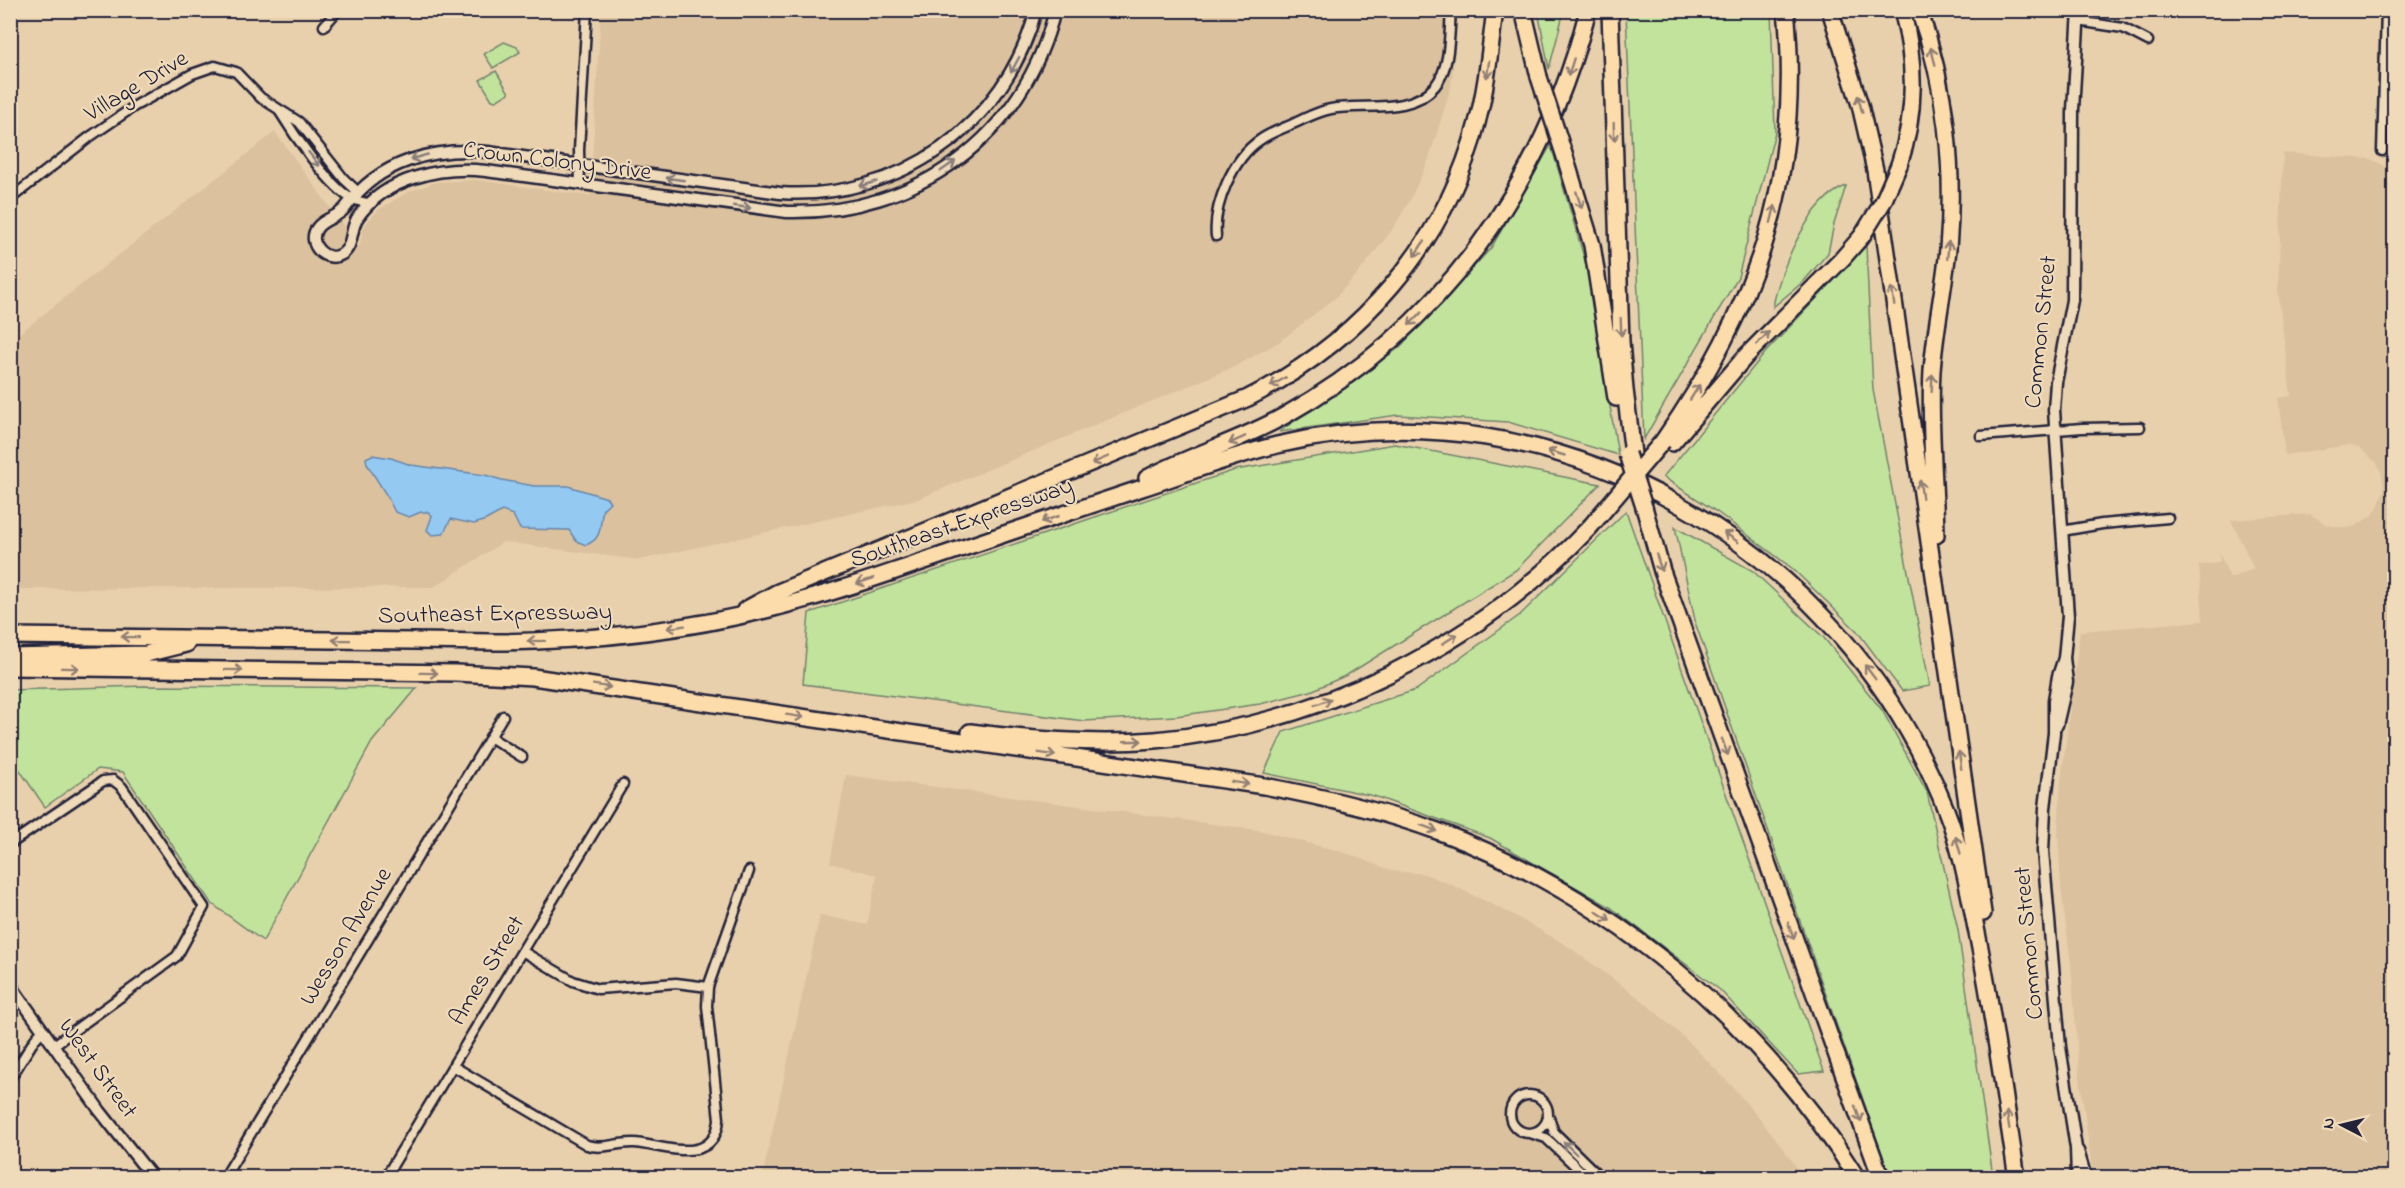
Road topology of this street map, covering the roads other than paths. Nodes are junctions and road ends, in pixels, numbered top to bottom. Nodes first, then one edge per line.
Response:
1 (338, 10) edge
2 (587, 10) edge
3 (1036, 10) edge
4 (1055, 10) edge
5 (1451, 10) edge
6 (1494, 10) edge
7 (1523, 10) edge
8 (1588, 10) edge
9 (1610, 10) edge
10 (1786, 10) edge
11 (1830, 10) edge
12 (1902, 10) edge
13 (1920, 10) edge
14 (2386, 10) edge
15 (2078, 16) edge
16 (324, 26) dead end
17 (2148, 41) dead end
18 (2384, 118) junction
19 (2394, 118) edge
20 (2382, 151) dead end
21 (579, 165) junction
22 (580, 184) junction
23 (15, 195) dead end
24 (355, 195) junction
25 (372, 203) junction
26 (329, 220) junction
27 (1216, 236) dead end
28 (351, 239) junction
29 (2140, 427) dead end
30 (2054, 430) junction
31 (1981, 436) dead end
32 (1667, 443) junction
33 (1630, 454) junction
34 (1105, 500) junction
35 (2168, 518) dead end
36 (2062, 531) junction
37 (1935, 589) junction
38 (728, 618) junction
39 (10, 636) edge
40 (210, 638) junction
41 (10, 651) edge
42 (147, 654) junction
43 (10, 657) edge
44 (10, 667) edge
45 (209, 670) junction
46 (503, 716) dead end
47 (886, 729) junction
48 (490, 737) junction
49 (522, 757) dead end
50 (623, 784) dead end
51 (10, 844) edge
52 (749, 871) dead end
53 (522, 951) junction
54 (10, 984) edge
55 (708, 987) junction
56 (1991, 1005) junction
57 (43, 1030) junction
58 (54, 1045) junction
59 (453, 1066) junction
60 (10, 1079) edge
61 (1549, 1114) junction
62 (1530, 1133) junction
63 (2076, 1148) junction
64 (153, 1178) edge
65 (224, 1178) edge
66 (385, 1178) edge
67 (1588, 1178) edge
68 (1601, 1178) edge
69 (1857, 1178) edge
70 (1881, 1178) edge
71 (2017, 1178) edge
72 (2077, 1178) edge
73 (2086, 1178) edge

1 - 16 street
2 - 21 street
3 -> 21 street, Crown Colony Drive
22 -> 4 street, Crown Colony Drive
5 - 27 street
6 -> 38 highway
7 -> 33 highway, bridge
8 -> 34 highway
9 -> 33 highway
32 -> 10 highway
37 -> 11 highway
32 -> 12 highway, bridge
37 -> 13 highway
14 - 18 street
15 - 17 street
15 - 30 street, Common Street
18 - 19 street
18 - 20 street
21 - 22 street
21 -> 24 street, Crown Colony Drive
22 - 25 street, Crown Colony Drive
23 - 24 street, Village Drive
24 - 25 street
24 - 26 street, Crown Colony Drive
25 - 28 street, Crown Colony Drive
26 - 28 street
26 - 28 street, Crown Colony Drive
29 - 30 street
30 - 31 street
30 - 36 street, Common Street
47 -> 32 highway, bridge
33 -> 70 highway, bridge
34 -> 38 highway, Southeast Expressway
56 -> 34 highway
35 - 36 street
36 - 63 street, Common Street
56 -> 37 highway
38 -> 40 highway, Southeast Expressway
40 -> 39 highway, Southeast Expressway
40 - 42 highway
41 - 42 highway
42 - 43 highway
42 - 45 highway
44 -> 45 highway
45 -> 47 highway
46 - 48 street, Wesson Avenue
47 -> 69 highway
48 - 49 street
48 - 65 street, Wesson Avenue
50 - 53 street, Ames Street
51 - 58 street
52 - 55 street
53 - 55 street
53 - 59 street, Ames Street
54 - 57 street, West Street
55 - 59 street
71 -> 56 highway
57 - 58 street, West Street
57 - 60 street
58 - 64 street, West Street
59 - 66 street, Ames Street
61 - 62 street
61 - 62 street
68 -> 61 street
62 - 67 street
63 - 72 street, Common Street
63 - 73 street, Common Street

